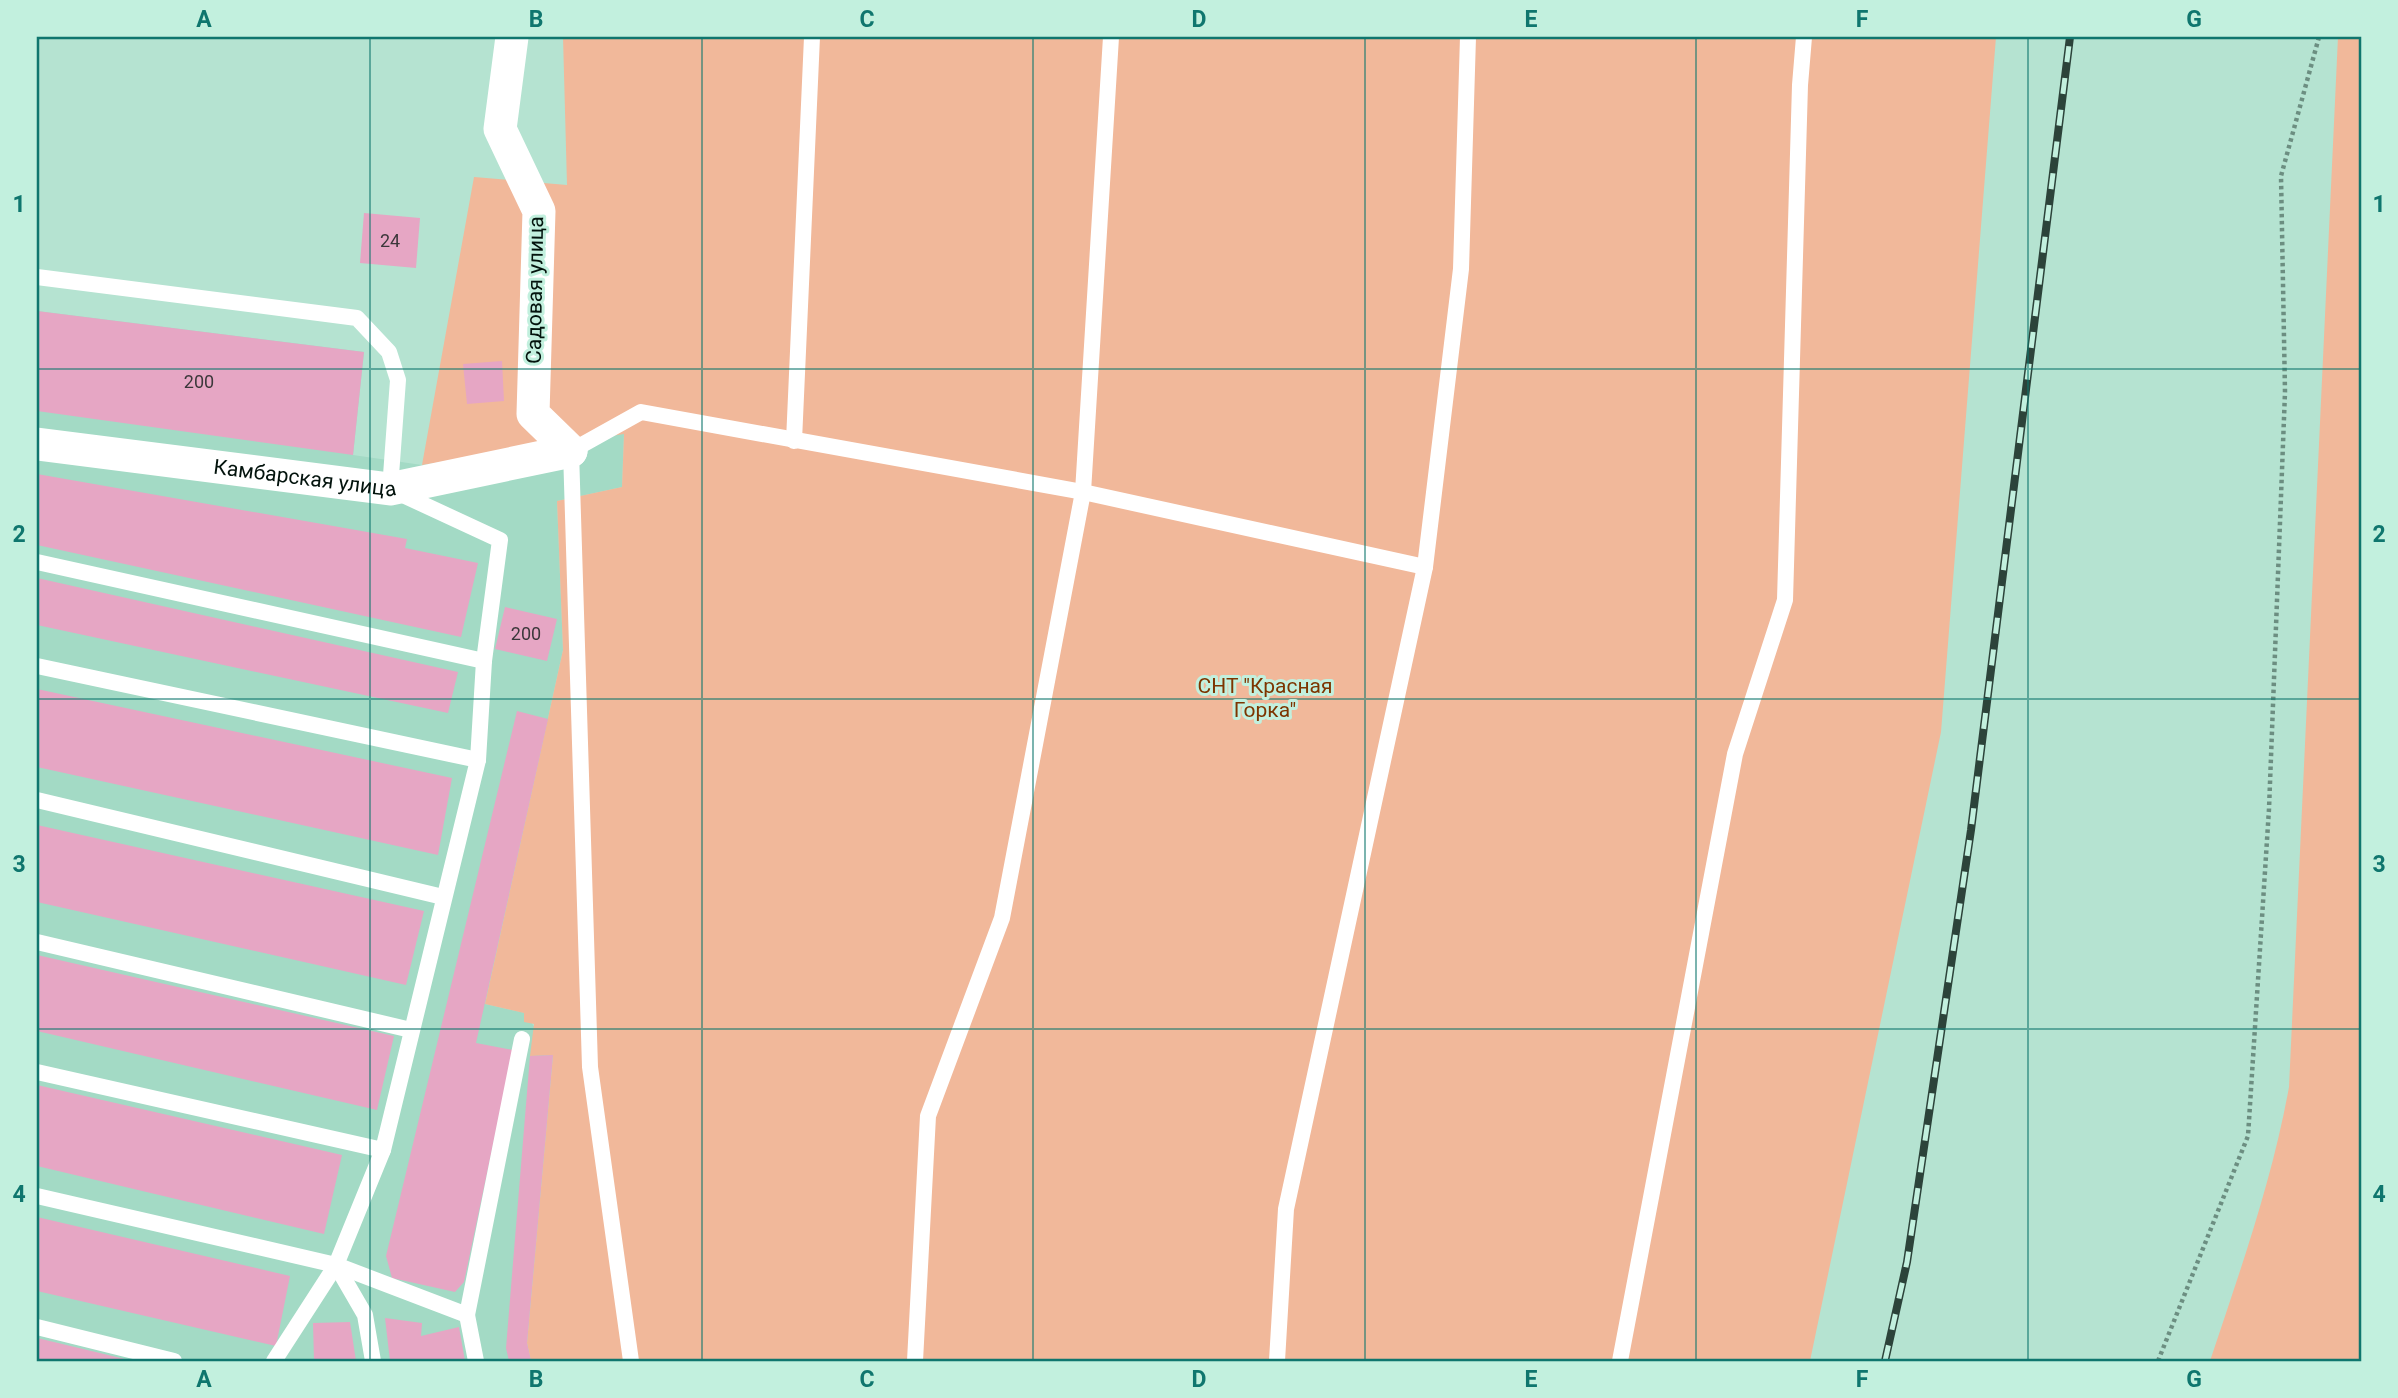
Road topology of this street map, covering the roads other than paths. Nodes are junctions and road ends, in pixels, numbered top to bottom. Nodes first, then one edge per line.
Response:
1 (512, 37) edge
2 (812, 37) edge
3 (1111, 37) edge
4 (1468, 37) edge
5 (1804, 37) edge
6 (37, 277) edge
7 (794, 441) junction
8 (37, 444) edge
9 (571, 452) junction
10 (390, 489) junction
11 (1083, 492) junction
12 (37, 562) edge
13 (1425, 567) junction
14 (484, 661) junction
15 (37, 666) edge
16 (478, 760) junction
17 (37, 800) edge
18 (443, 897) junction
19 (37, 942) edge
20 (411, 1030) junction
21 (522, 1039) dead end
22 (37, 1072) edge
23 (383, 1150) junction
24 (37, 1196) edge
25 (336, 1265) junction
26 (467, 1315) junction
27 (37, 1327) edge
28 (174, 1361) edge
29 (274, 1361) edge
30 (373, 1361) edge
31 (476, 1361) edge
32 (631, 1361) edge
33 (915, 1361) edge
34 (1278, 1361) edge
35 (1620, 1361) edge

1 - 9 street, Садовая улица
2 - 7 lane
3 - 11 lane
4 - 13 lane
5 - 35 lane
6 - 10 lane
7 - 9 lane
7 - 11 lane
8 - 10 street, Камбарская улица
9 - 10 street, Камбарская улица
9 - 32 lane
10 - 14 lane
11 - 13 lane
11 - 33 lane
12 - 14 lane
13 - 34 lane
14 - 16 lane
15 - 16 lane
16 - 18 lane
17 - 18 lane
18 - 20 lane
19 - 20 lane
20 - 23 lane
21 - 26 lane
22 - 23 lane
23 - 25 lane
24 - 25 lane
25 - 26 lane
25 - 29 lane
25 - 30 lane
26 - 31 lane
27 - 28 lane

